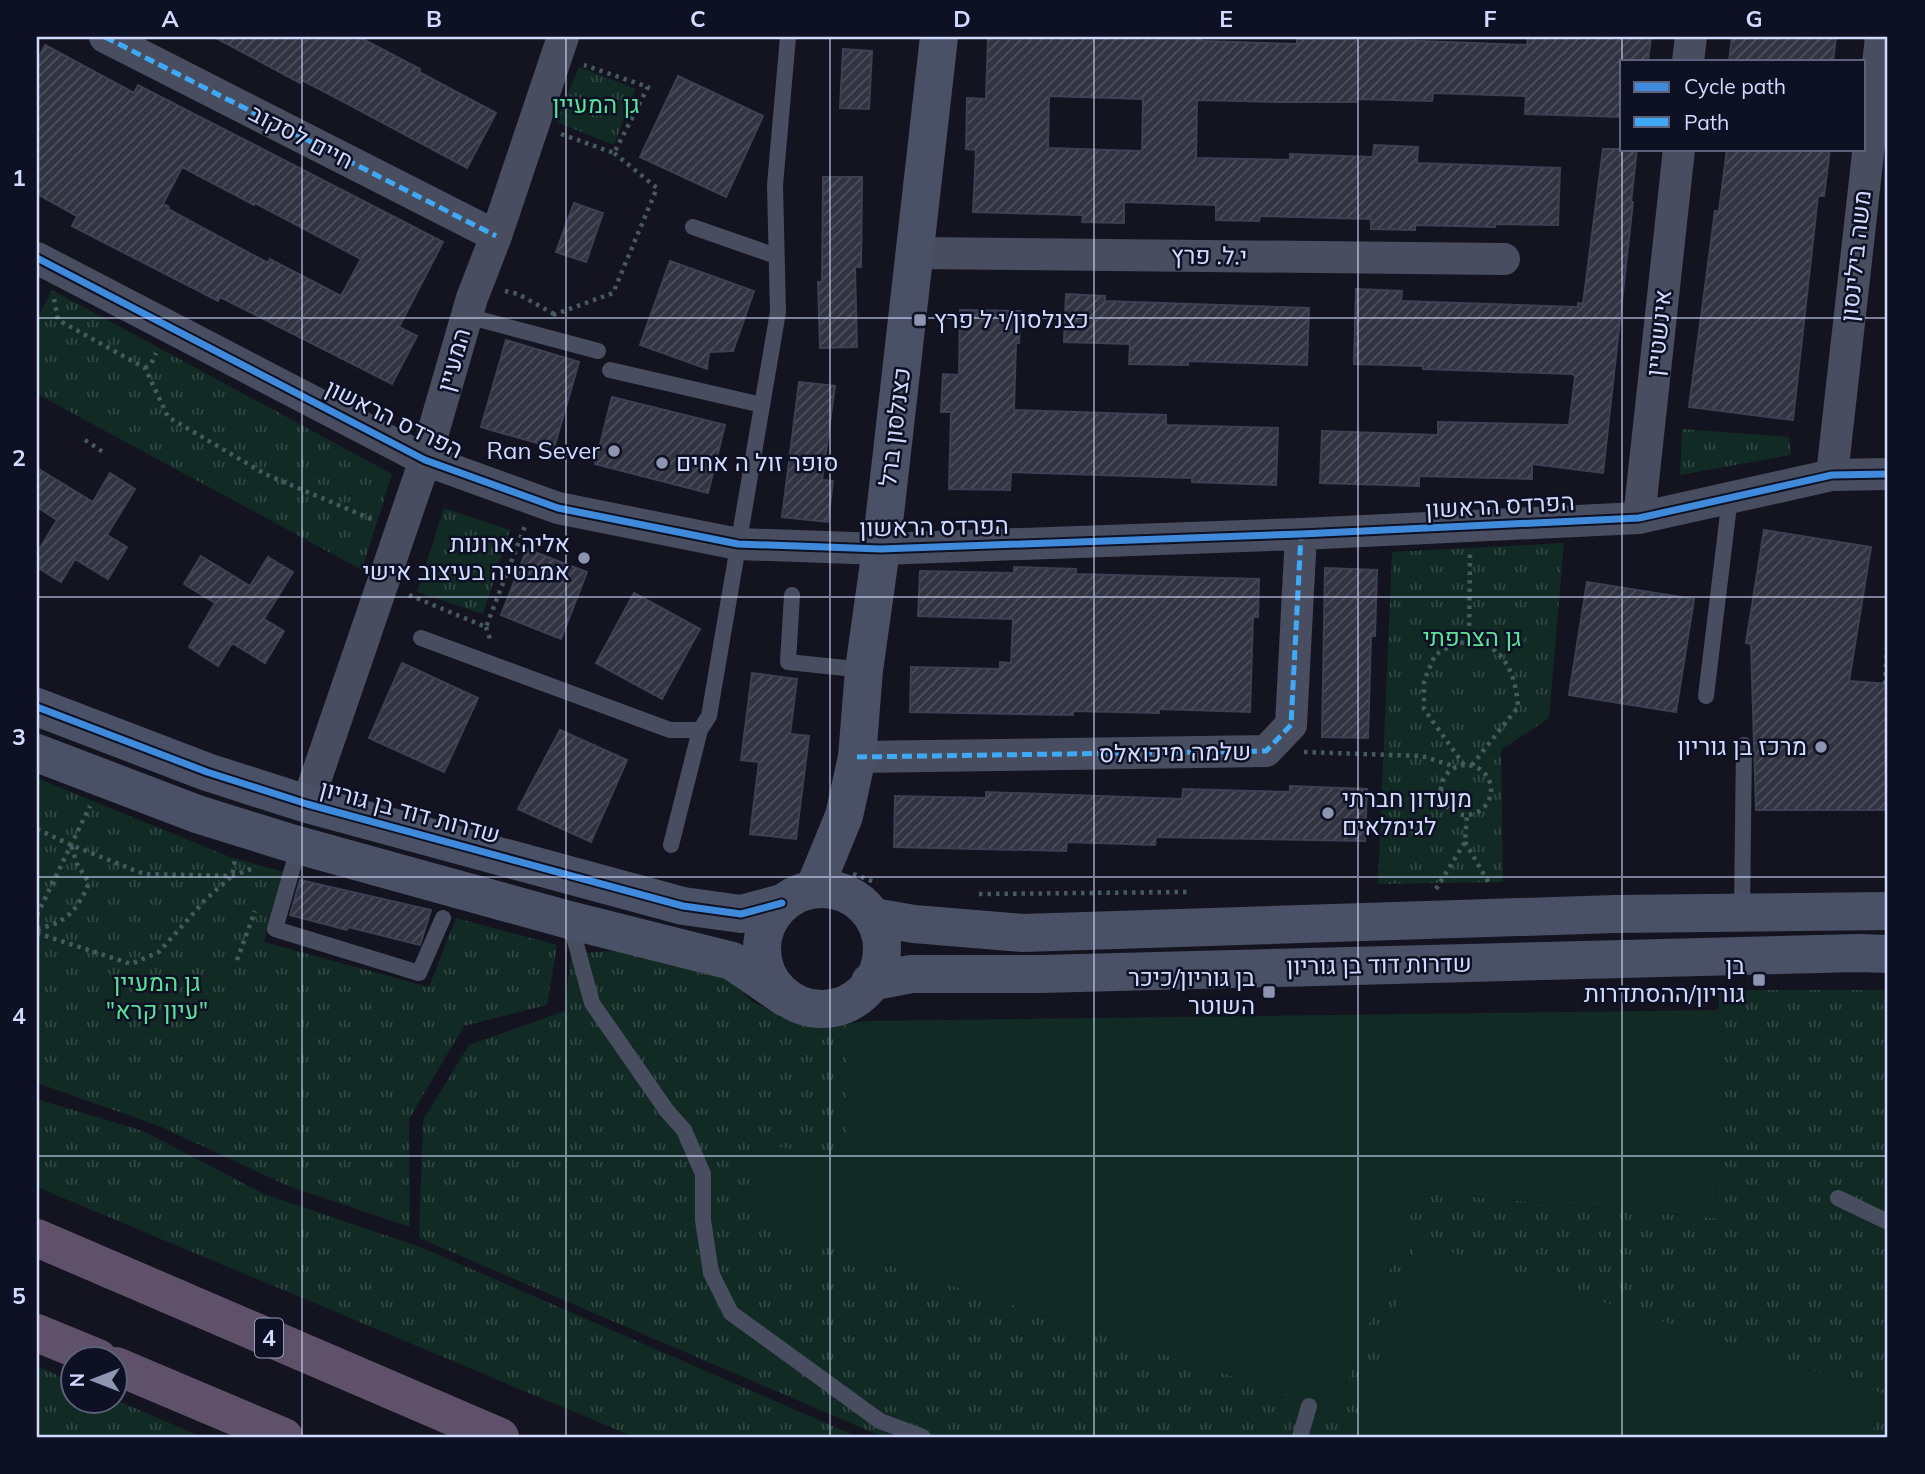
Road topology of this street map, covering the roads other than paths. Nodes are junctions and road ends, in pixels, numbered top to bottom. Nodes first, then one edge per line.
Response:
1 (106, 37) edge
2 (788, 37) edge
3 (939, 37) edge
4 (1691, 37) edge
5 (1881, 37) edge
6 (560, 46) edge
7 (1688, 60) edge
8 (1679, 150) edge
9 (693, 228) dead end
10 (496, 236) junction
11 (915, 253) junction
12 (776, 256) junction
13 (1504, 259) dead end
14 (42, 261) edge
15 (467, 316) junction
16 (598, 351) dead end
17 (610, 370) dead end
18 (762, 405) junction
19 (425, 460) junction
20 (1888, 474) edge
21 (1832, 475) junction
22 (1731, 497) junction
23 (1639, 518) junction
24 (1301, 534) junction
25 (738, 544) junction
26 (881, 549) junction
27 (792, 595) dead end
28 (421, 638) dead end
29 (864, 670) junction
30 (1706, 696) dead end
31 (37, 707) edge
32 (700, 730) junction
33 (1744, 746) dead end
34 (37, 753) edge
35 (857, 757) junction
36 (307, 804) junction
37 (844, 816) junction
38 (293, 843) junction
39 (671, 845) dead end
40 (798, 896) junction
41 (864, 909) junction
42 (1742, 911) junction
43 (1888, 911) edge
44 (443, 918) dead end
45 (569, 920) junction
46 (1875, 959) edge
47 (870, 982) junction
48 (786, 998) junction
49 (1838, 1198) dead end
50 (1888, 1222) edge
51 (37, 1238) edge
52 (37, 1332) edge
53 (64, 1344) edge
54 (130, 1372) edge
55 (1309, 1406) dead end
56 (284, 1437) edge
57 (500, 1437) edge
58 (923, 1437) edge
59 (1300, 1437) edge

1 - 10 street, חיים לסקוב
2 - 12 lane
3 - 11 street, כצנלסון ברל
4 - 7 street
5 - 21 street, משה בילינסון
6 - 10 street, המעיין
8 - 23 street, אינשטיין
9 - 12 lane
10 - 15 street, המעיין
11 - 13 street, י.ל. פרץ
11 - 26 street, כצנלסון ברל
12 - 18 lane
14 - 19 street, הפרדס הראשון
15 - 16 lane
15 - 19 street, המעיין
17 - 18 lane
18 - 25 lane
19 - 25 street, הפרדס הראשון
19 - 36 street, המעיין
20 - 21 street, הפרדס הראשון
21 - 22 street, הפרדס הראשון
22 - 23 street, הפרדס הראשון
22 - 30 lane
23 - 24 street, הפרדס הראשון
24 - 26 street, הפרדס הראשון
24 - 35 street, שלמה מיכואלס
25 - 26 street, הפרדס הראשון
25 - 32 lane
26 - 29 street, כצנלסון ברל
27 - 29 lane
28 - 32 lane
29 - 35 street, כצנלסון ברל
31 - 36 street, שדרות דוד בן גוריון
32 - 39 lane
33 - 42 lane
34 - 38 street
35 - 37 street, כצנלסון ברל
36 - 40 street, שדרות דוד בן גוריון
37 - 40 street, כצנלסון ברל
37 - 41 street, כצנלסון ברל
38 - 44 lane
38 - 45 street
40 - 41 street
40 - 48 street
41 - 42 street, שדרות דוד בן גוריון
41 - 47 street
42 - 43 street, שדרות דוד בן גוריון
45 - 48 street
45 - 58 lane
46 - 47 street, שדרות דוד בן גוריון
47 - 48 street
49 - 50 lane
51 - 57 highway, 4
52 - 53 highway
54 - 56 highway
55 - 59 lane

